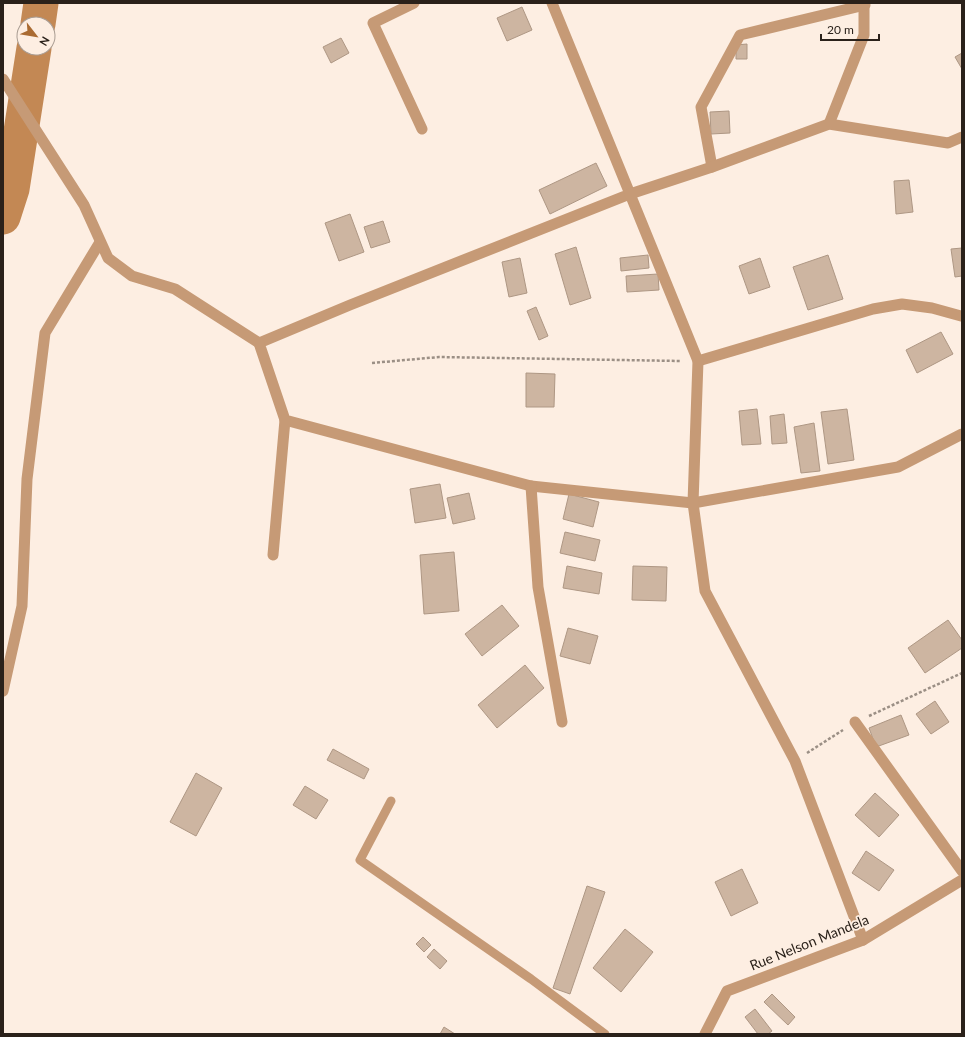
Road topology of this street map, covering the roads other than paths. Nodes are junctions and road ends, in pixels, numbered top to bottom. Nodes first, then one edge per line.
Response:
1 (414, 3) edge
2 (552, 3) edge
3 (864, 4) edge
4 (3, 79) edge
5 (829, 124) junction
6 (422, 129) dead end
7 (962, 137) edge
8 (712, 167) junction
9 (630, 194) junction
10 (100, 242) junction
11 (961, 316) dead end
12 (259, 344) junction
13 (698, 361) junction
14 (285, 420) junction
15 (962, 434) edge
16 (531, 486) junction
17 (693, 503) junction
18 (274, 555) dead end
19 (3, 691) edge
20 (562, 722) dead end
21 (855, 722) road end
22 (391, 801) dead end
23 (962, 871) edge
24 (962, 880) edge
25 (863, 940) junction
26 (605, 1034) edge
27 (705, 1034) edge

1 - 6 street
2 - 9 street
3 - 5 street
3 - 8 street
4 - 10 street
5 - 7 street
5 - 8 street
8 - 9 street
9 - 12 street
9 - 13 street
10 - 12 street
10 - 19 street
11 - 13 street
12 - 14 street
13 - 17 street
14 - 16 street
14 - 18 street
15 - 17 street
16 - 17 street
16 - 20 street
17 - 25 street
21 - 23 street
22 - 26 lane
24 - 25 street, Rue Nelson Mandela
25 - 27 street, Rue Nelson Mandela

